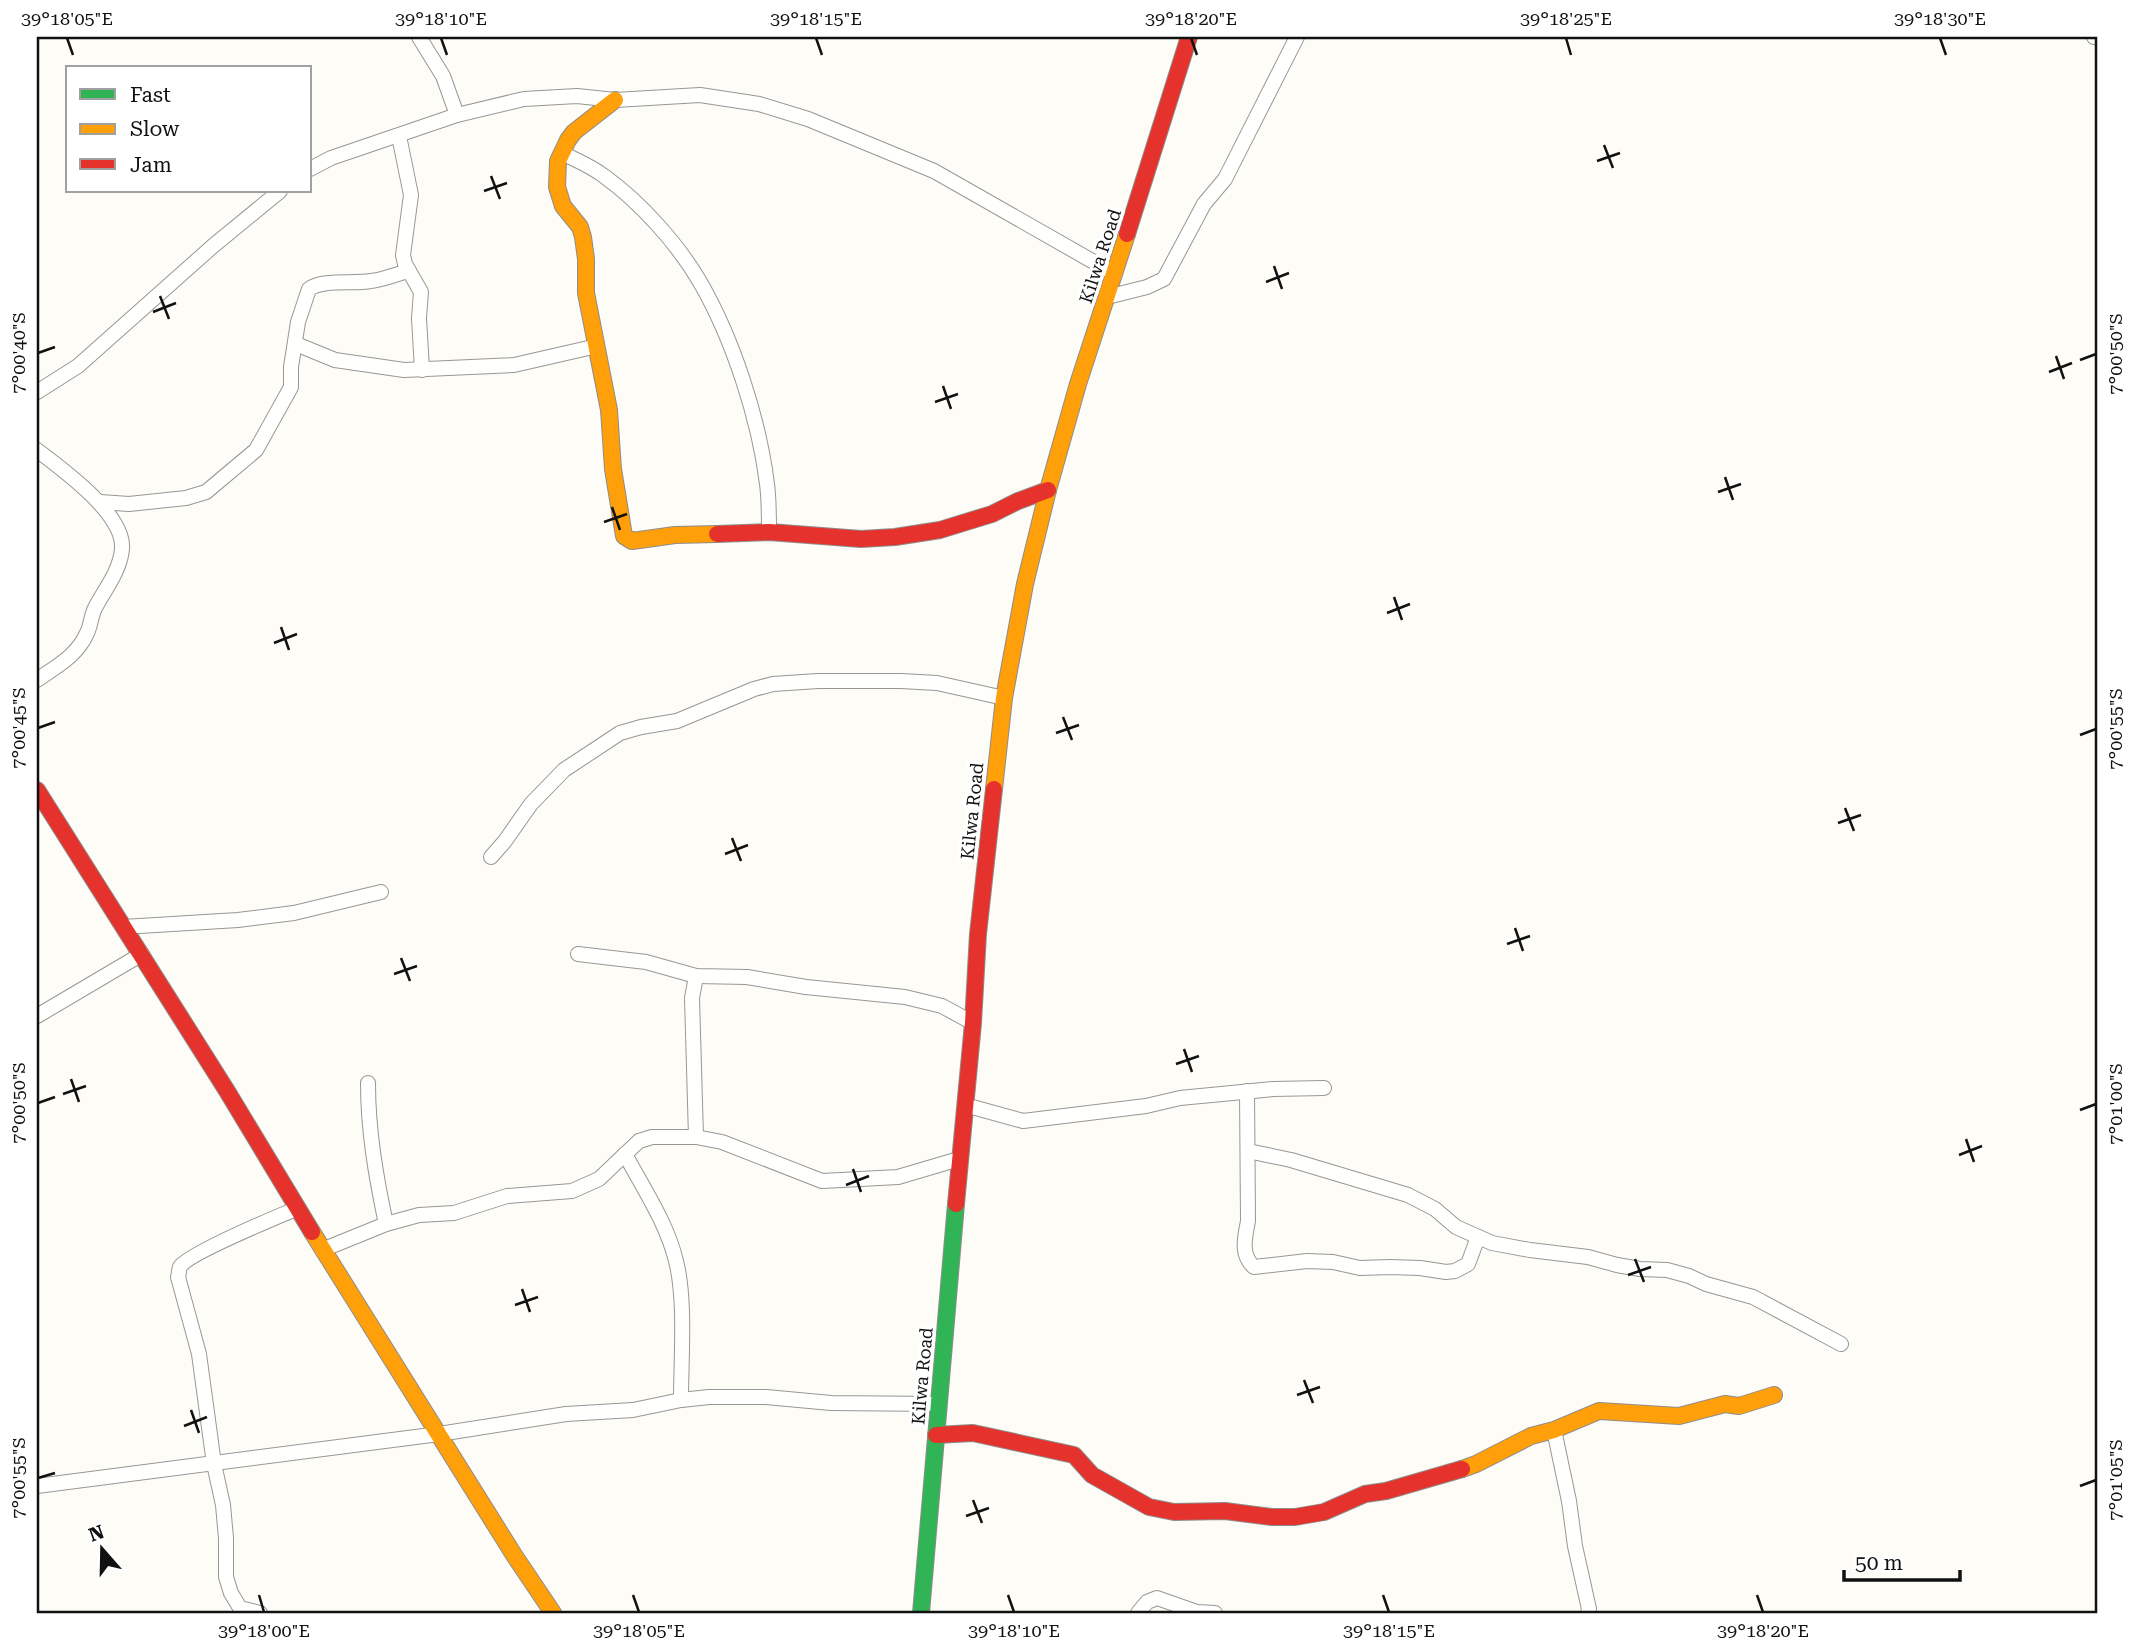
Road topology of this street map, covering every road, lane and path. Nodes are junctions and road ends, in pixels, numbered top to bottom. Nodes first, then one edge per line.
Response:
1 (419, 37) edge
2 (1189, 37) edge
3 (1297, 37) edge
4 (615, 100) junction
5 (457, 115) junction
6 (399, 136) junction
7 (562, 153) junction
8 (312, 168) edge
9 (279, 192) edge
10 (409, 271) junction
11 (1115, 274) junction
12 (1107, 297) junction
13 (296, 344) junction
14 (597, 346) junction
15 (422, 370) junction
16 (37, 392) edge
17 (37, 450) edge
18 (1048, 490) junction
19 (100, 502) junction
20 (769, 532) junction
21 (37, 680) edge
22 (1004, 698) junction
23 (37, 790) edge
24 (491, 857) dead end
25 (381, 892) dead end
26 (123, 927) junction
27 (142, 954) junction
28 (578, 954) dead end
29 (696, 976) junction
30 (37, 1016) edge
31 (973, 1023) junction
32 (368, 1083) dead end
33 (1324, 1087) dead end
34 (1247, 1091) junction
35 (965, 1105) junction
36 (696, 1137) junction
37 (1248, 1151) junction
38 (625, 1154) junction
39 (959, 1159) junction
40 (298, 1208) junction
41 (386, 1224) junction
42 (1478, 1237) junction
43 (322, 1250) junction
44 (1841, 1344) dead end
45 (1774, 1395) dead end
46 (681, 1400) junction
47 (938, 1404) junction
48 (1554, 1430) junction
49 (439, 1434) junction
50 (936, 1434) junction
51 (214, 1464) junction
52 (37, 1486) edge
53 (260, 1613) edge
54 (553, 1613) edge
55 (921, 1613) edge
56 (1138, 1613) edge
57 (1215, 1613) edge
58 (1588, 1613) edge

1 - 5 street
2 - 11 main road, Kilwa Road
3 - 12 street
4 - 5 street
4 - 7 main road
4 - 11 street
5 - 6 street
6 - 8 street
6 - 10 street
7 - 14 main road
7 - 20 street
9 - 16 street
10 - 13 street
10 - 15 street
11 - 12 main road, Kilwa Road
12 - 18 main road, Kilwa Road
13 - 15 street
13 - 19 street
14 - 15 street
14 - 20 main road
17 - 19 street
18 - 20 main road
18 - 22 main road, Kilwa Road
19 - 21 street
22 - 24 street
22 - 31 main road, Kilwa Road
23 - 26 main road
25 - 26 street
26 - 27 main road
27 - 30 street
27 - 40 main road
28 - 29 street
29 - 31 street
29 - 36 street
31 - 35 main road, Kilwa Road
32 - 41 street
33 - 34 street
34 - 35 street
34 - 37 street
35 - 39 main road, Kilwa Road
36 - 38 street
36 - 39 street
37 - 42 street
37 - 42 street
38 - 41 street
38 - 46 street
39 - 47 main road, Kilwa Road
40 - 43 main road
40 - 51 street
41 - 43 street
42 - 44 street
43 - 49 main road
45 - 48 main road
46 - 47 street
46 - 49 street
47 - 50 main road, Kilwa Road
48 - 50 main road
48 - 58 street
49 - 51 street
49 - 54 main road
50 - 55 main road, Kilwa Road
51 - 52 street
51 - 53 street
56 - 57 street

